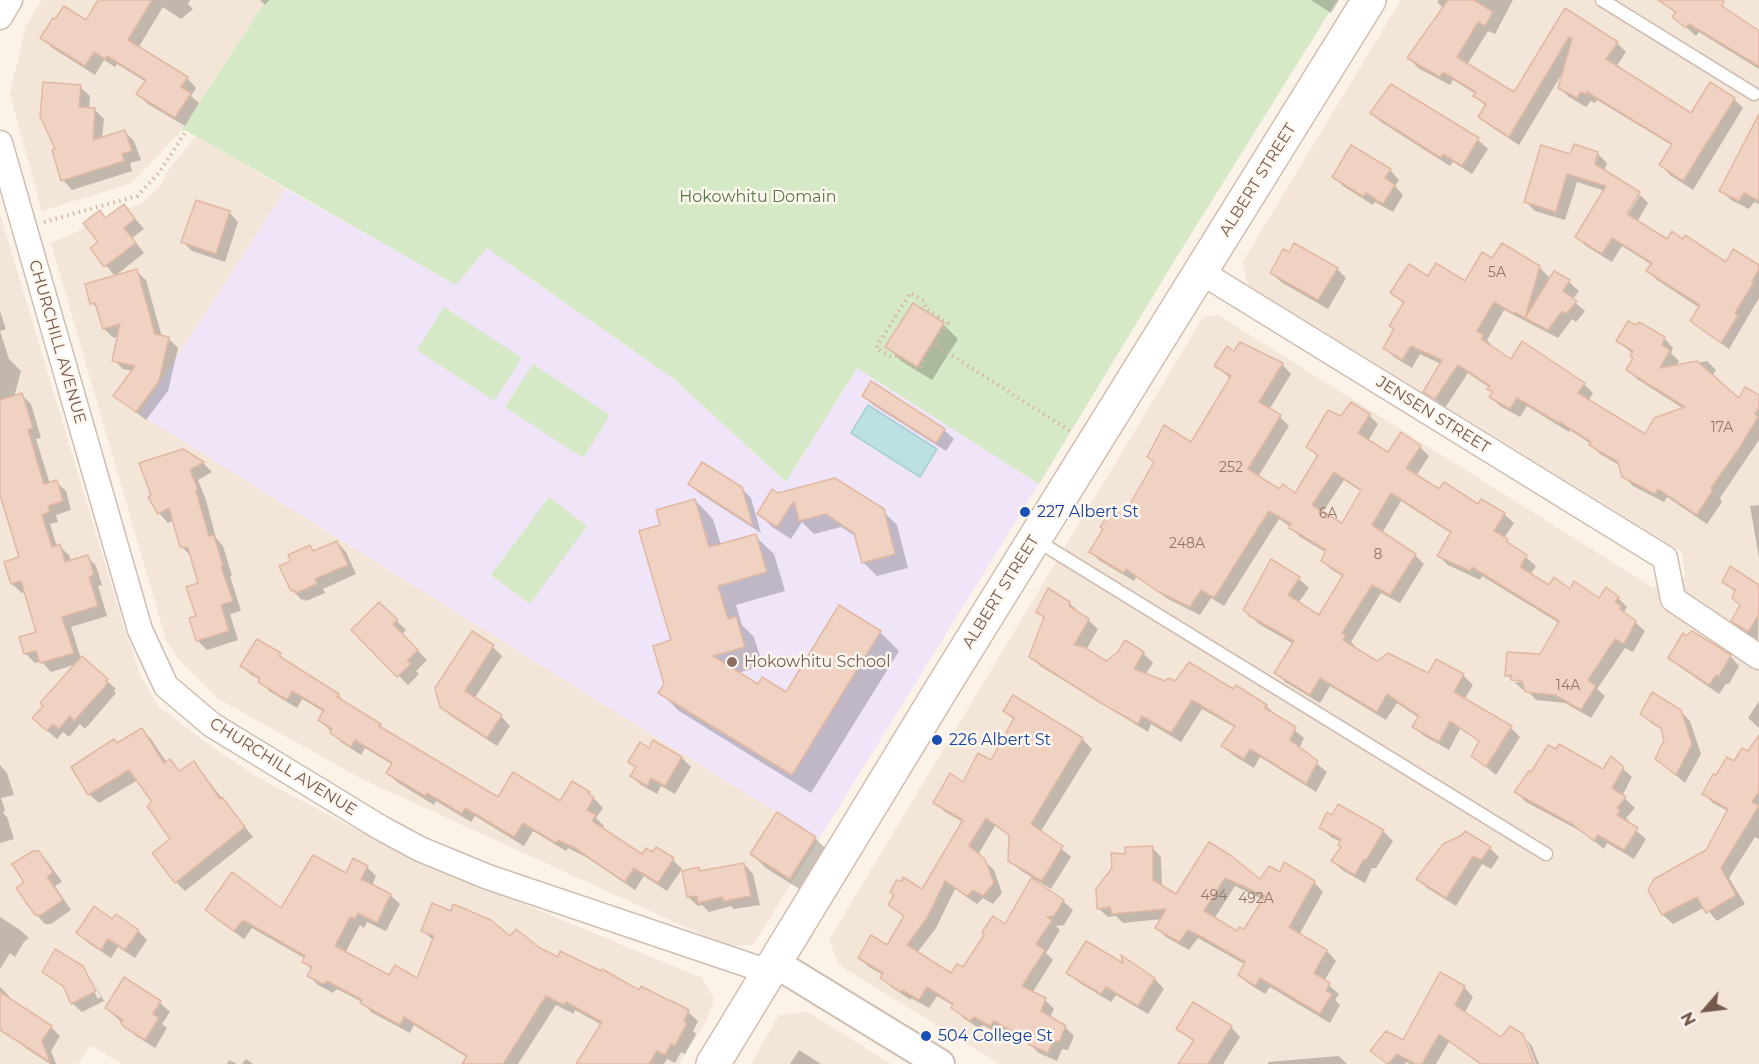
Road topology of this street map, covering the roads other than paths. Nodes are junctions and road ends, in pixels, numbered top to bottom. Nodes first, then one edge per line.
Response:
1 (10, 0) edge
2 (1369, 0) edge
3 (1602, 0) edge
4 (0, 16) edge
5 (1754, 94) dead end
6 (0, 143) edge
7 (1201, 272) junction
8 (1035, 539) junction
9 (1759, 657) edge
10 (1546, 854) dead end
11 (772, 968) junction
12 (713, 1064) edge
13 (940, 1064) edge

1 - 4 street
2 - 7 main road, ALBERT STREET
3 - 5 lane
6 - 11 street, CHURCHILL AVENUE
7 - 8 main road, ALBERT STREET
7 - 9 street, JENSEN STREET
8 - 10 lane
8 - 11 main road, ALBERT STREET
11 - 12 main road, ALBERT STREET
11 - 13 street

